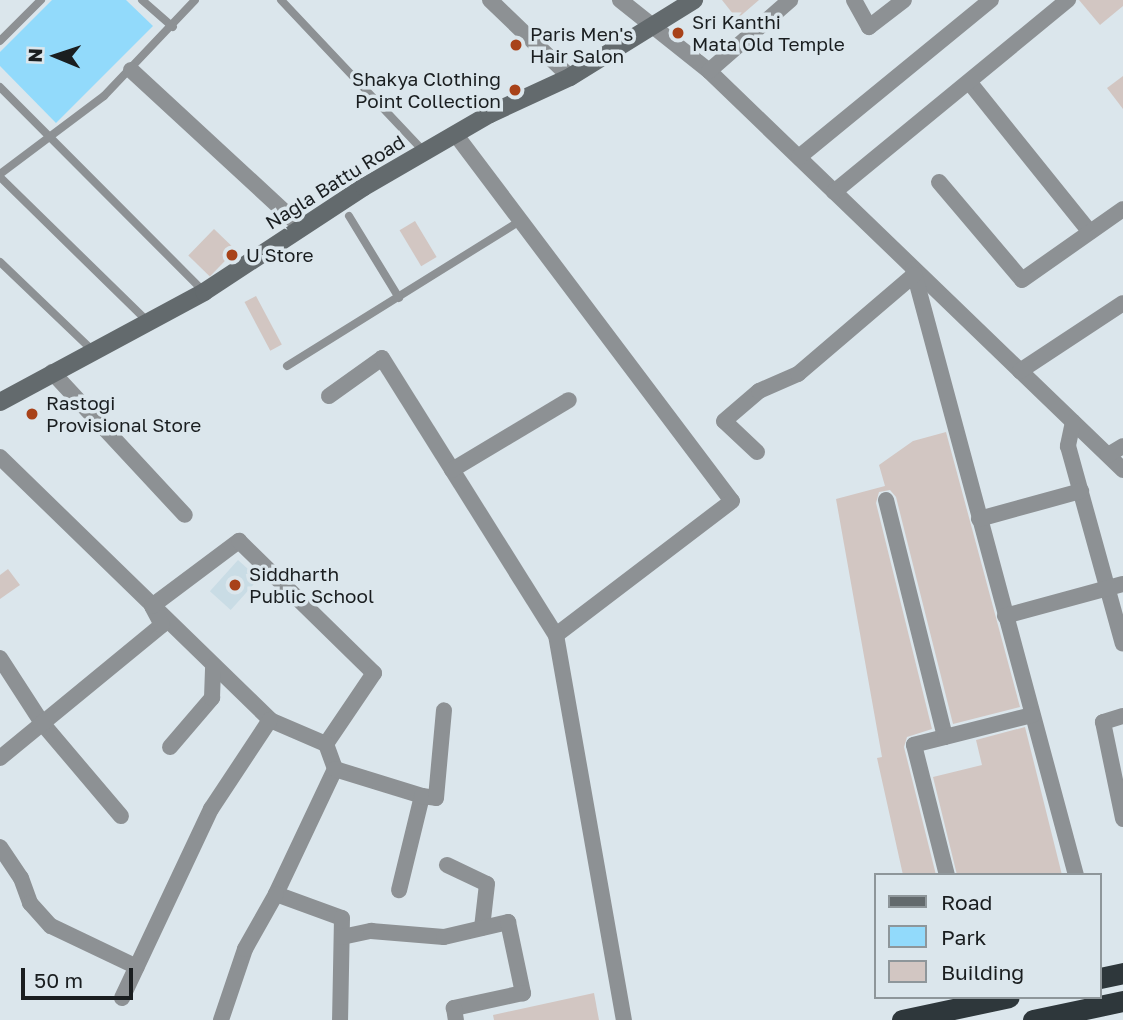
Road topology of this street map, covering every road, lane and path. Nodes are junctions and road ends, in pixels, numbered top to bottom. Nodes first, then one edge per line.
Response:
1 (41, 0) edge
2 (142, 0) edge
3 (195, 0) edge
4 (281, 0) edge
5 (490, 0) edge
6 (620, 0) edge
7 (694, 0) edge
8 (790, 0) edge
9 (853, 0) edge
10 (904, 0) edge
11 (991, 0) edge
12 (1068, 0) edge
13 (173, 27) junction
14 (650, 27) junction
15 (0, 41) edge
16 (131, 70) junction
17 (709, 71) junction
18 (570, 76) junction
19 (970, 83) junction
20 (0, 87) edge
21 (456, 135) junction
22 (52, 140) junction
23 (424, 152) junction
24 (799, 157) junction
25 (0, 176) edge
26 (939, 182) dead end
27 (834, 192) junction
28 (1123, 209) edge
29 (349, 215) dead end
30 (520, 222) junction
31 (302, 228) junction
32 (1090, 232) junction
33 (0, 262) edge
34 (913, 271) junction
35 (204, 292) junction
36 (399, 298) junction
37 (1123, 303) edge
38 (146, 320) junction
39 (93, 351) junction
40 (287, 366) dead end
41 (1020, 371) junction
42 (52, 372) junction
43 (329, 396) dead end
44 (569, 400) dead end
45 (0, 402) edge
46 (1073, 422) junction
47 (1123, 446) edge
48 (757, 452) dead end
49 (1108, 455) junction
50 (0, 457) edge
51 (452, 470) junction
52 (1123, 470) edge
53 (1081, 491) junction
54 (886, 500) dead end
55 (185, 514) dead end
56 (979, 519) junction
57 (1116, 586) edge
58 (152, 606) junction
59 (1005, 616) junction
60 (556, 635) junction
61 (1123, 644) edge
62 (0, 658) edge
63 (213, 666) junction
64 (444, 710) dead end
65 (1031, 715) junction
66 (1123, 716) edge
67 (270, 720) junction
68 (43, 723) junction
69 (945, 737) junction
70 (326, 744) junction
71 (170, 747) dead end
72 (0, 758) edge
73 (335, 769) junction
74 (422, 796) junction
75 (121, 816) dead end
76 (1123, 819) edge
77 (0, 847) edge
78 (447, 865) dead end
79 (946, 873) edge
80 (1075, 873) edge
81 (400, 890) dead end
82 (276, 894) junction
83 (482, 928) junction
84 (342, 937) junction
85 (137, 967) junction
86 (122, 998) dead end
87 (1123, 1000) edge
88 (978, 1001) edge
89 (1040, 1019) edge
90 (221, 1020) edge
91 (340, 1020) edge
92 (456, 1020) edge
93 (624, 1020) edge
94 (902, 1020) edge

1 - 15 lane
2 - 13 lane
3 - 13 lane
4 - 23 lane
5 - 18 street
6 - 14 street
7 - 14 street, Nagla Battu Road
8 - 17 street
9 - 10 street
11 - 24 street
12 - 19 street
13 - 16 lane
14 - 17 street
14 - 18 street, Nagla Battu Road
16 - 22 lane
16 - 31 street
17 - 24 street
18 - 21 street, Nagla Battu Road
19 - 27 street
19 - 32 street
20 - 22 lane
21 - 23 street, Nagla Battu Road
21 - 30 street
22 - 25 lane
22 - 35 lane
23 - 31 street, Nagla Battu Road
24 - 27 street
25 - 38 lane
26 - 32 street
27 - 34 street
28 - 32 street
29 - 36 lane
30 - 36 lane
30 - 60 street
31 - 35 street, Nagla Battu Road
33 - 39 lane
34 - 41 street
34 - 48 street
34 - 56 street
35 - 38 street, Nagla Battu Road
36 - 40 lane
37 - 41 street
38 - 39 street, Nagla Battu Road
39 - 42 street, Nagla Battu Road
41 - 46 street
42 - 45 street, Nagla Battu Road
42 - 55 street
43 - 51 street
44 - 51 street
46 - 49 street
46 - 53 street
47 - 49 street
49 - 52 street
50 - 58 street
51 - 60 street
53 - 56 street
53 - 57 street
54 - 69 street
56 - 59 street
57 - 59 street
57 - 61 street
58 - 63 street
58 - 68 street
58 - 70 street
59 - 65 street
60 - 93 street
62 - 68 street
63 - 67 street
63 - 71 street
64 - 74 street
65 - 69 street
65 - 80 street
66 - 76 street
67 - 70 street
67 - 85 street
68 - 72 street
68 - 75 street
69 - 79 street
70 - 73 street
73 - 74 street
73 - 82 street
74 - 81 street
77 - 85 street
78 - 83 street
82 - 84 street
82 - 90 street
83 - 84 street
83 - 92 street
84 - 91 street
85 - 86 street
87 - 89 highway
88 - 94 highway

